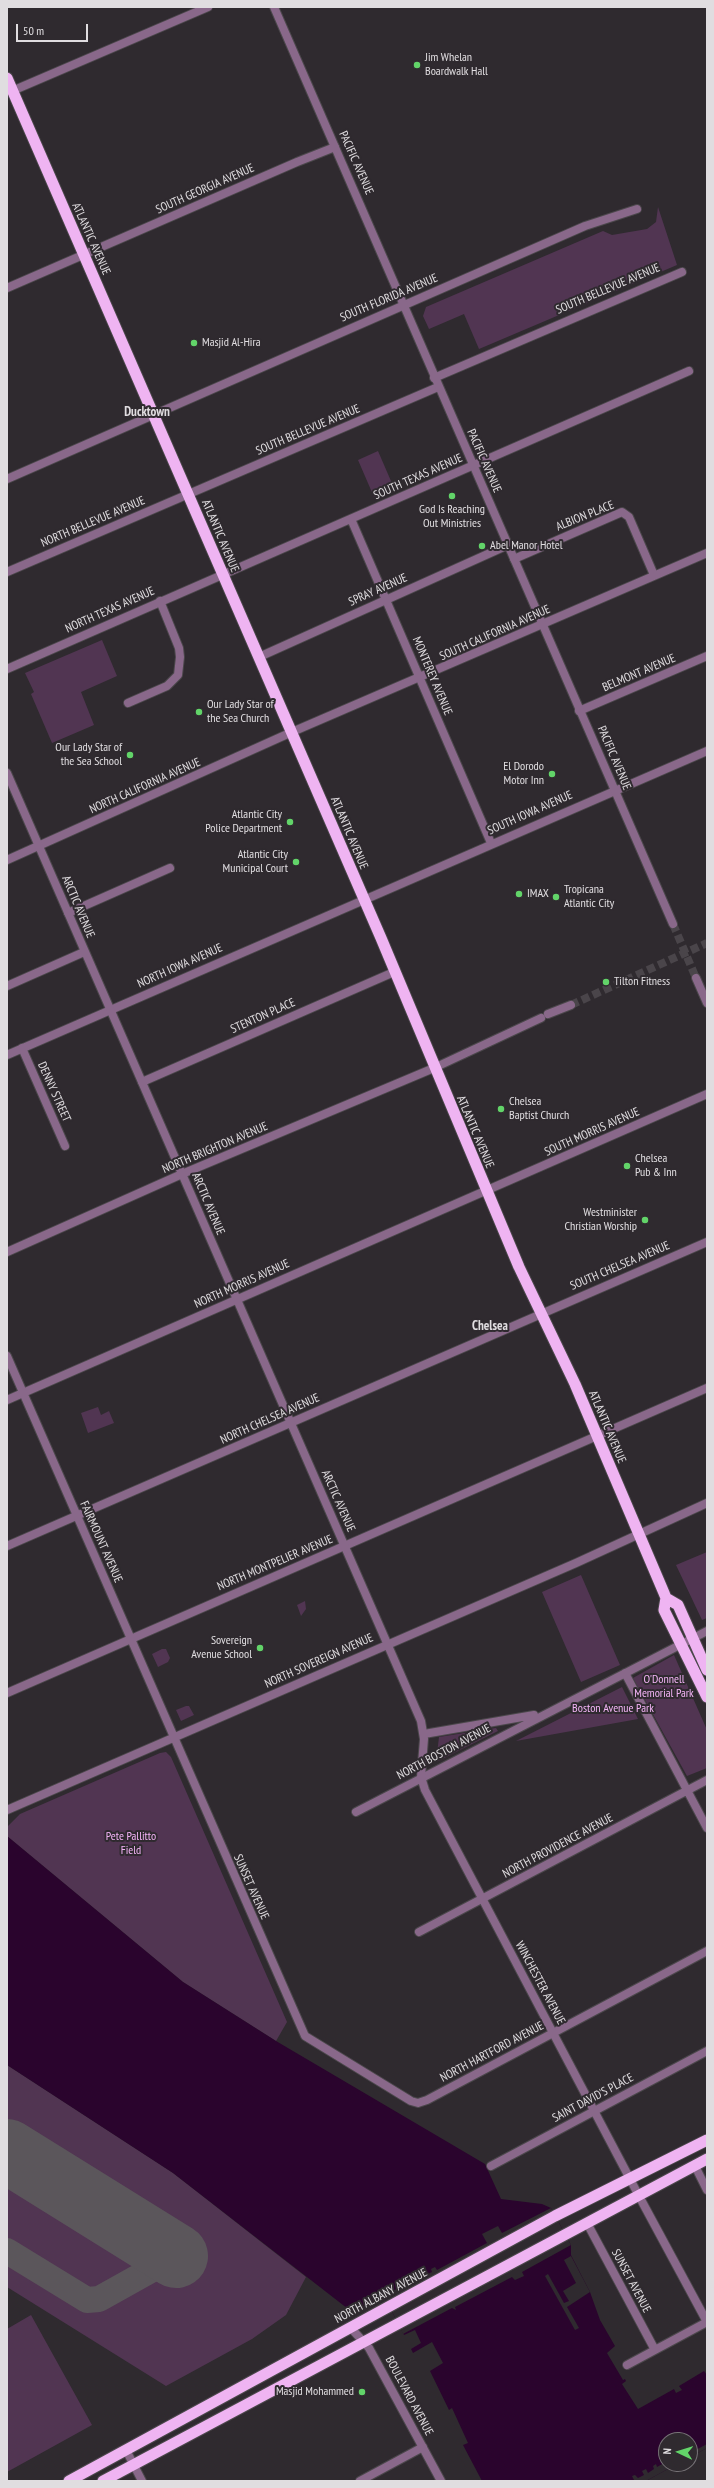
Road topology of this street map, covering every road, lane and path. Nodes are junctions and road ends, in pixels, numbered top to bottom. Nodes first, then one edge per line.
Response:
1 (208, 7) edge
2 (274, 7) edge
3 (7, 78) edge
4 (12, 91) junction
5 (335, 147) junction
6 (637, 209) dead end
7 (84, 256) junction
8 (682, 272) dead end
9 (7, 288) edge
10 (403, 305) junction
11 (689, 371) dead end
12 (434, 378) junction
13 (438, 387) junction
14 (152, 414) junction
15 (473, 466) junction
16 (7, 479) edge
17 (188, 494) junction
18 (351, 519) junction
19 (508, 545) junction
20 (707, 553) edge
21 (514, 559) junction
22 (7, 572) edge
23 (222, 574) junction
24 (654, 575) junction
25 (386, 600) junction
26 (160, 601) junction
27 (542, 626) junction
28 (707, 656) edge
29 (259, 657) junction
30 (7, 669) edge
31 (420, 678) junction
32 (128, 703) dead end
33 (579, 711) junction
34 (292, 732) junction
35 (707, 751) edge
36 (7, 773) edge
37 (614, 789) junction
38 (491, 843) junction
39 (38, 846) junction
40 (7, 860) edge
41 (170, 868) dead end
42 (363, 900) junction
43 (68, 913) junction
44 (673, 924) tunnel mouth
45 (84, 952) junction
46 (394, 972) junction
47 (696, 978) tunnel mouth
48 (7, 986) edge
49 (707, 1003) edge
50 (571, 1005) tunnel mouth
51 (110, 1010) junction
52 (22, 1048) junction
53 (7, 1054) edge
54 (434, 1068) junction
55 (142, 1082) junction
56 (707, 1094) edge
57 (65, 1146) dead end
58 (182, 1174) junction
59 (486, 1192) junction
60 (707, 1242) edge
61 (7, 1252) edge
62 (236, 1300) junction
63 (542, 1312) junction
64 (7, 1356) edge
65 (707, 1388) edge
66 (23, 1394) junction
67 (7, 1400) edge
68 (291, 1423) junction
69 (596, 1436) junction
70 (707, 1503) edge
71 (76, 1516) junction
72 (639, 1534) junction
73 (7, 1546) edge
74 (344, 1546) junction
75 (707, 1631) edge
76 (130, 1639) junction
77 (688, 1642) junction
78 (387, 1645) junction
79 (707, 1670) edge
80 (625, 1673) junction
81 (7, 1692) edge
82 (707, 1698) edge
83 (543, 1714) junction
84 (424, 1734) junction
85 (173, 1738) junction
86 (421, 1777) junction
87 (707, 1780) edge
88 (687, 1790) junction
89 (8, 1809) edge
90 (356, 1812) dead end
91 (707, 1828) edge
92 (482, 1899) junction
93 (419, 1932) dead end
94 (707, 1951) edge
95 (553, 2033) junction
96 (312, 2041) joint
97 (707, 2051) edge
98 (594, 2111) junction
99 (707, 2140) edge
100 (707, 2159) edge
101 (491, 2166) dead end
102 (695, 2166) junction
103 (630, 2177) junction
104 (707, 2190) edge
105 (639, 2196) junction
106 (587, 2223) junction
107 (707, 2322) edge
108 (350, 2327) junction
109 (365, 2341) junction
110 (655, 2350) junction
111 (627, 2365) dead end
112 (423, 2447) junction
113 (126, 2450) junction
114 (133, 2464) junction
115 (69, 2481) edge
116 (103, 2481) edge
117 (142, 2481) edge
118 (360, 2481) edge
119 (441, 2481) edge

1 - 4 street
2 - 5 street, PACIFIC AVENUE
3 - 4 highway, ATLANTIC AVENUE
4 - 7 highway, ATLANTIC AVENUE
5 - 7 street, SOUTH GEORGIA AVENUE
5 - 10 street, PACIFIC AVENUE
6 - 10 street, SOUTH FLORIDA AVENUE
7 - 9 street, SOUTH GEORGIA AVENUE
7 - 14 highway, ATLANTIC AVENUE
8 - 12 street, SOUTH BELLEVUE AVENUE
10 - 12 street, PACIFIC AVENUE
10 - 14 street, SOUTH FLORIDA AVENUE
11 - 15 street, SOUTH TEXAS AVENUE
12 - 13 street, PACIFIC AVENUE
13 - 15 street, PACIFIC AVENUE
13 - 17 street, SOUTH BELLEVUE AVENUE
14 - 16 street, SOUTH FLORIDA AVENUE
14 - 17 highway, ATLANTIC AVENUE
15 - 18 street, SOUTH TEXAS AVENUE
15 - 19 street, PACIFIC AVENUE
17 - 22 street, NORTH BELLEVUE AVENUE
17 - 23 highway, ATLANTIC AVENUE
18 - 23 street, SOUTH TEXAS AVENUE
18 - 25 street, MONTEREY AVENUE
19 - 21 street, PACIFIC AVENUE
19 - 25 street, SPRAY AVENUE
20 - 24 street, SOUTH CALIFORNIA AVENUE
21 - 24 street, ALBION PLACE
21 - 27 street, PACIFIC AVENUE
23 - 26 street, NORTH TEXAS AVENUE
23 - 29 highway, ATLANTIC AVENUE
24 - 27 street, SOUTH CALIFORNIA AVENUE
25 - 29 street, SPRAY AVENUE
25 - 31 street, MONTEREY AVENUE
26 - 30 street, NORTH TEXAS AVENUE
26 - 32 street
27 - 31 street, SOUTH CALIFORNIA AVENUE
27 - 33 street, PACIFIC AVENUE
28 - 33 street, BELMONT AVENUE
29 - 34 highway, ATLANTIC AVENUE
31 - 34 street, SOUTH CALIFORNIA AVENUE
31 - 38 street, MONTEREY AVENUE
33 - 37 street, PACIFIC AVENUE
34 - 39 street, NORTH CALIFORNIA AVENUE
34 - 42 highway, ATLANTIC AVENUE
35 - 37 street, SOUTH IOWA AVENUE
36 - 39 street, ARCTIC AVENUE
37 - 38 street, SOUTH IOWA AVENUE
37 - 44 street, PACIFIC AVENUE
38 - 42 street, SOUTH IOWA AVENUE
39 - 40 street, NORTH CALIFORNIA AVENUE
39 - 43 street, ARCTIC AVENUE
41 - 43 street
42 - 46 highway, ATLANTIC AVENUE
42 - 51 street, NORTH IOWA AVENUE
43 - 45 street, ARCTIC AVENUE
45 - 48 street
45 - 51 street, ARCTIC AVENUE
46 - 54 highway, ATLANTIC AVENUE
46 - 55 street, STENTON PLACE
47 - 49 street
50 - 54 street, NORTH BRIGHTON AVENUE
51 - 52 street, NORTH IOWA AVENUE
51 - 55 street, ARCTIC AVENUE
52 - 53 street, NORTH IOWA AVENUE
52 - 57 street, DENNY STREET
54 - 58 street, NORTH BRIGHTON AVENUE
54 - 59 highway, ATLANTIC AVENUE
55 - 58 street, ARCTIC AVENUE
56 - 59 street, SOUTH MORRIS AVENUE
58 - 61 street, NORTH BRIGHTON AVENUE
58 - 62 street, ARCTIC AVENUE
59 - 62 street, NORTH MORRIS AVENUE
59 - 63 highway, ATLANTIC AVENUE
60 - 63 street, SOUTH CHELSEA AVENUE
62 - 66 street, NORTH MORRIS AVENUE
62 - 68 street, ARCTIC AVENUE
63 - 68 street, NORTH CHELSEA AVENUE
63 - 69 highway, ATLANTIC AVENUE
64 - 66 street, FAIRMOUNT AVENUE
65 - 69 street, NORTH MONTPELIER AVENUE
66 - 67 street, NORTH MORRIS AVENUE
66 - 71 street, FAIRMOUNT AVENUE
68 - 71 street, NORTH CHELSEA AVENUE
68 - 74 street, ARCTIC AVENUE
69 - 72 highway, ATLANTIC AVENUE
69 - 74 street, NORTH MONTPELIER AVENUE
70 - 72 street, NORTH SOVEREIGN AVENUE
71 - 73 street, NORTH CHELSEA AVENUE
71 - 76 street, FAIRMOUNT AVENUE
72 - 77 highway, ATLANTIC AVENUE
72 - 78 street, NORTH SOVEREIGN AVENUE
74 - 76 street, NORTH MONTPELIER AVENUE
74 - 78 street, ARCTIC AVENUE
75 - 77 street, NORTH BOSTON AVENUE
76 - 81 street, NORTH MONTPELIER AVENUE
76 - 85 street, FAIRMOUNT AVENUE
77 - 79 highway
77 - 80 street, NORTH BOSTON AVENUE
77 - 82 highway
78 - 84 street, WINCHESTER AVENUE
78 - 85 street, NORTH SOVEREIGN AVENUE
80 - 83 street, NORTH BOSTON AVENUE
80 - 88 street
83 - 84 street, NORTH BOSTON AVENUE
83 - 86 street, NORTH BOSTON AVENUE
84 - 86 street, WINCHESTER AVENUE
85 - 89 street, NORTH SOVEREIGN AVENUE
85 - 96 street, SUNSET AVENUE
86 - 90 street, NORTH BOSTON AVENUE
86 - 92 street, WINCHESTER AVENUE
87 - 88 street, NORTH PROVIDENCE AVENUE
88 - 91 street
88 - 92 street, NORTH PROVIDENCE AVENUE
92 - 93 street, NORTH PROVIDENCE AVENUE
92 - 95 street, WINCHESTER AVENUE
94 - 95 street, NORTH HARTFORD AVENUE
95 - 96 street, NORTH HARTFORD AVENUE
95 - 98 street, WINCHESTER AVENUE
97 - 98 street, SAINT DAVID'S PLACE
98 - 101 street, SAINT DAVID'S PLACE
98 - 103 street, WINCHESTER AVENUE
99 - 103 highway, NORTH ALBANY AVENUE
100 - 102 highway
102 - 104 street
102 - 105 highway
103 - 105 street, WINCHESTER AVENUE
103 - 108 highway, NORTH ALBANY AVENUE
105 - 106 highway
105 - 107 street, WINCHESTER AVENUE
106 - 109 highway
106 - 110 street, SUNSET AVENUE
107 - 110 street
108 - 109 street, BOULEVARD AVENUE
108 - 113 highway, NORTH ALBANY AVENUE
109 - 112 street, BOULEVARD AVENUE
109 - 114 highway
110 - 111 street
112 - 118 street
112 - 119 street, BOULEVARD AVENUE
113 - 114 street
113 - 115 highway, NORTH ALBANY AVENUE
114 - 116 highway
114 - 117 street

